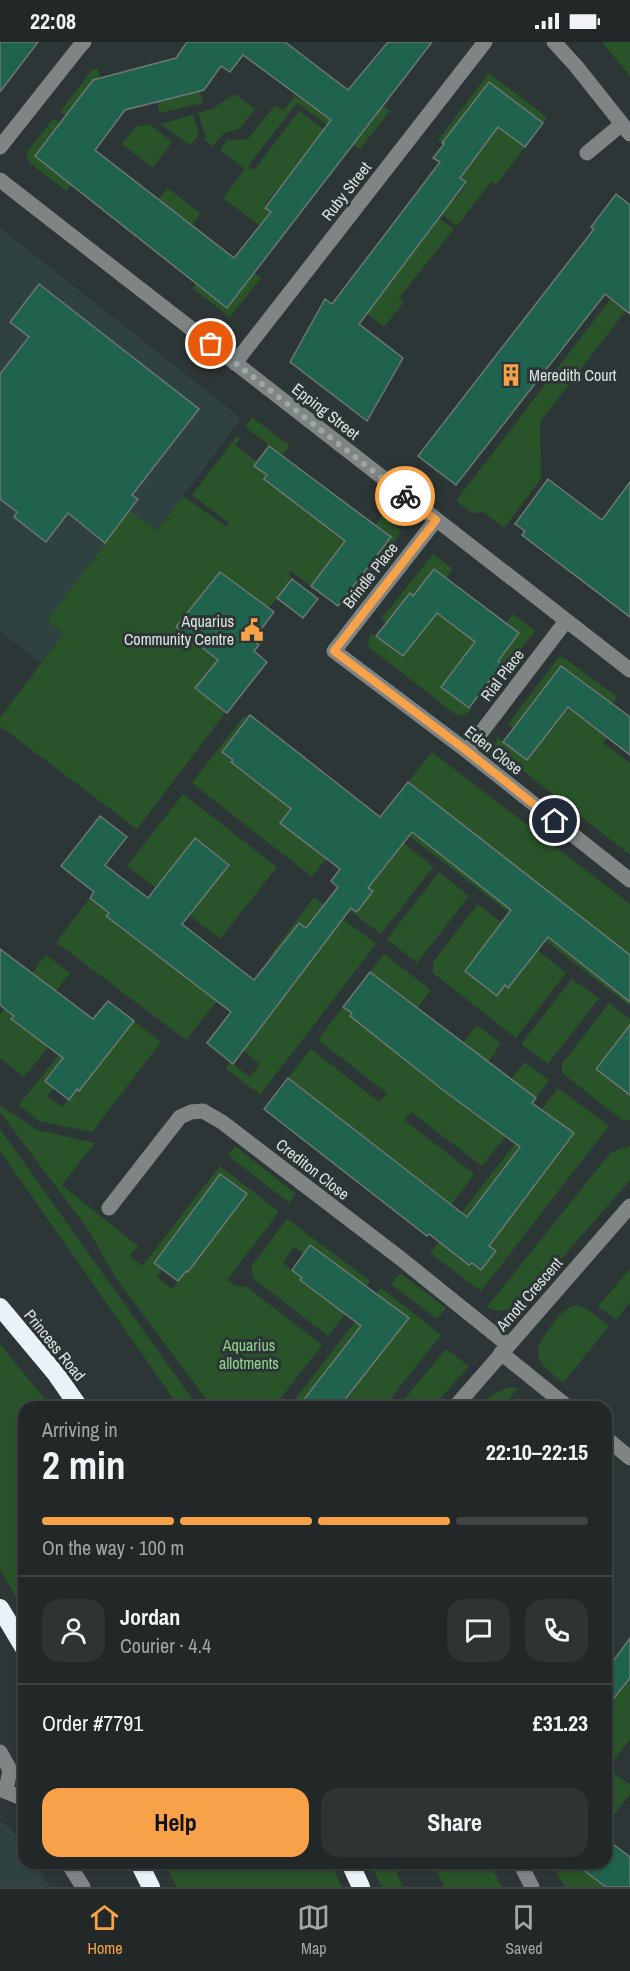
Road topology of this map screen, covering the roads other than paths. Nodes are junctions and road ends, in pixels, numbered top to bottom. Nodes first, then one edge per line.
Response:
1 (84, 42) edge
2 (485, 42) edge
3 (554, 42) edge
4 (626, 129) edge
5 (0, 147) edge
6 (586, 153) dead end
7 (0, 180) edge
8 (236, 363) junction
9 (436, 520) junction
10 (566, 621) junction
11 (334, 651) joint
12 (630, 670) edge
13 (467, 751) junction
14 (630, 880) edge
15 (630, 1206) edge
16 (109, 1208) dead end
17 (0, 1307) edge
18 (504, 1349) junction
19 (75, 1401) edge
20 (460, 1401) edge
21 (561, 1401) edge
22 (612, 1443) edge
23 (630, 1458) edge
24 (0, 1608) edge
25 (18, 1638) edge
26 (0, 1752) edge
27 (3, 1789) edge
28 (18, 1796) edge
29 (72, 1869) edge
30 (142, 1869) edge
31 (353, 1869) edge
32 (523, 1869) edge
33 (83, 1887) edge
34 (151, 1887) edge
35 (361, 1887) edge
36 (532, 1887) edge

1 - 5 street
2 - 8 street, Ruby Street
3 - 4 street
4 - 6 street
7 - 8 street, Epping Street
8 - 9 street, Epping Street
9 - 10 street, Epping Street
9 - 11 street, Brindle Place
10 - 12 street, Epping Street
10 - 13 street, Rial Place
11 - 13 street, Eden Close
13 - 14 street, Eden Close
15 - 18 street, Arnott Crescent
16 - 18 street, Crediton Close
17 - 19 highway, Princess Road
18 - 20 street, Arnott Crescent
18 - 21 street
22 - 23 street
24 - 25 highway
26 - 27 street
27 - 28 street
29 - 33 street
30 - 34 highway
31 - 35 highway
32 - 36 street

